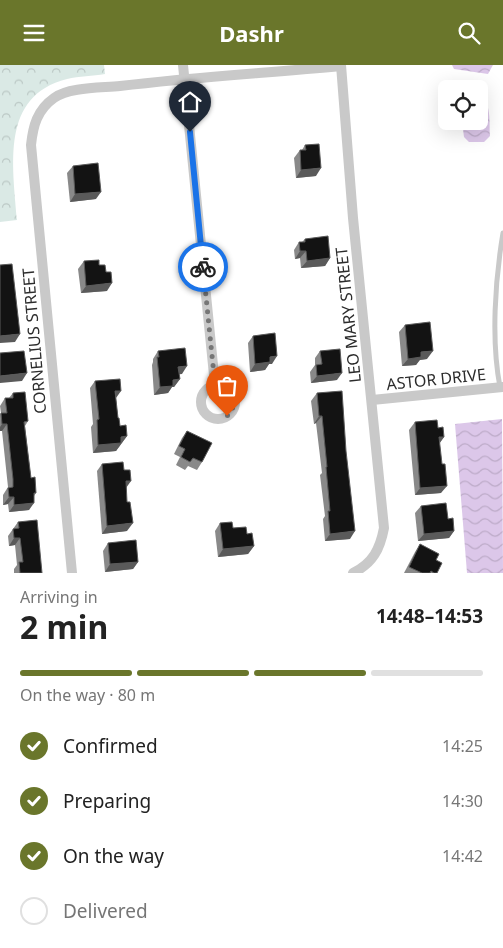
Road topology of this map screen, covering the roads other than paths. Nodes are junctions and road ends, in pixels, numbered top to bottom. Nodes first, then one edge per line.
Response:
1 (183, 65) edge
2 (341, 66) edge
3 (185, 79) junction
4 (503, 233) edge
5 (215, 385) dead end
6 (502, 387) edge
7 (372, 400) junction
8 (72, 573) edge
9 (354, 573) edge

1 - 3 street
2 - 3 street
2 - 7 street, LEO MARY STREET
3 - 5 street
3 - 8 street, CORNELIUS STREET
4 - 6 lane
6 - 7 street, ASTOR DRIVE
7 - 9 street, LEO MARY STREET

